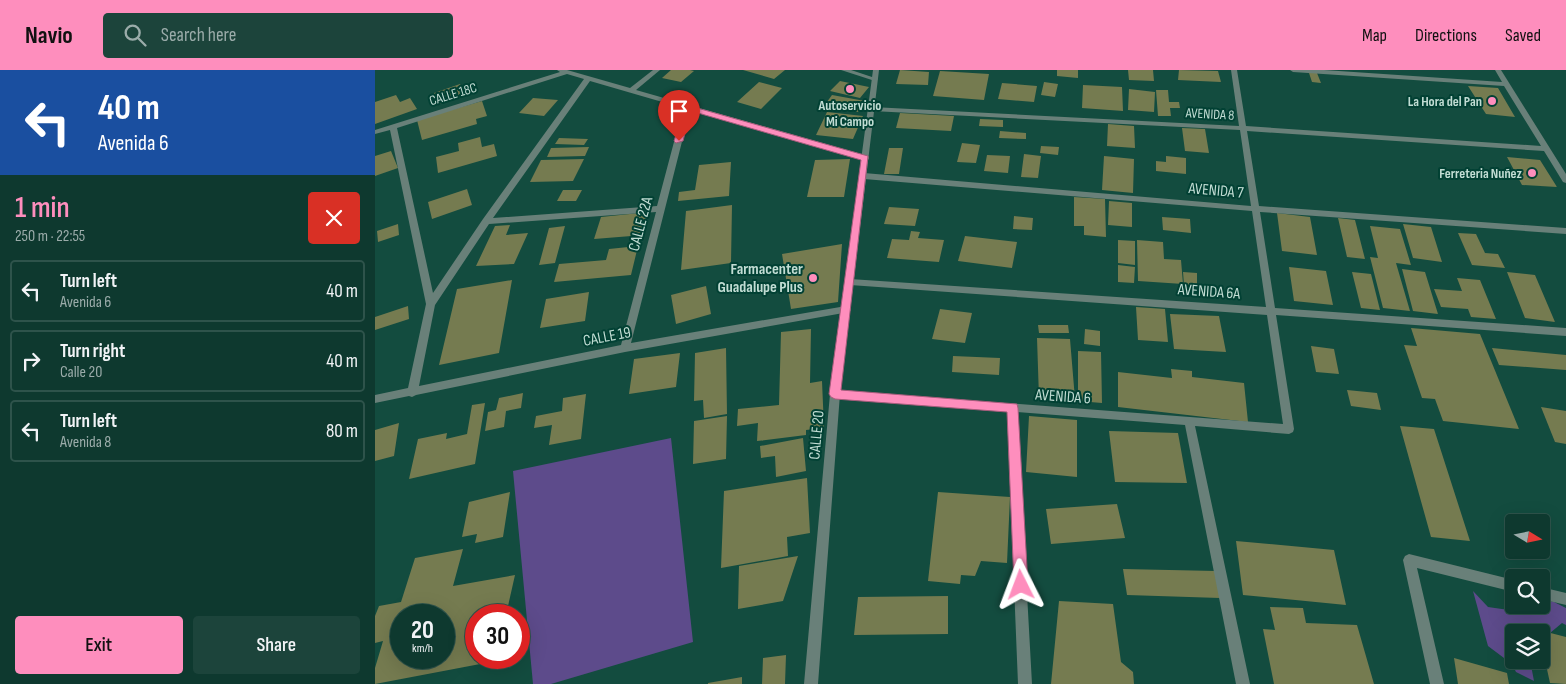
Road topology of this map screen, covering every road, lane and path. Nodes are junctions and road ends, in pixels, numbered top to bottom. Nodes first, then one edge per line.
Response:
1 (657, 70) edge
2 (844, 70) edge
3 (1234, 70) edge
4 (1293, 70) edge
5 (1497, 70) edge
6 (563, 71) edge
7 (876, 74) edge
8 (588, 78) junction
9 (1507, 84) junction
10 (630, 91) junction
11 (687, 107) junction
12 (872, 109) junction
13 (393, 126) junction
14 (1242, 128) junction
15 (375, 132) edge
16 (1547, 150) junction
17 (865, 158) junction
18 (863, 176) junction
19 (1566, 180) edge
20 (661, 209) junction
21 (1256, 209) junction
22 (486, 221) junction
23 (1566, 231) edge
24 (849, 282) junction
25 (431, 304) junction
26 (846, 310) junction
27 (1271, 312) junction
28 (1566, 332) edge
29 (625, 348) junction
30 (412, 393) junction
31 (835, 394) junction
32 (375, 399) edge
33 (1012, 408) junction
34 (1189, 421) junction
35 (1505, 584) edge
36 (1550, 595) edge
37 (1566, 599) edge
38 (811, 684) edge
39 (1025, 684) edge
40 (1243, 684) edge
41 (1437, 684) edge

1 - 10 street
2 - 7 street
3 - 14 street
4 - 9 street
5 - 9 street
6 - 8 street
6 - 13 street, CALLE 18C
7 - 12 street, CALLE 20
8 - 10 street
8 - 22 street
9 - 16 street
10 - 11 street
11 - 17 street
11 - 20 street, CALLE 22A
12 - 14 street, AVENIDA 8
12 - 17 street, CALLE 20
13 - 15 street, CALLE 18C
13 - 25 street
14 - 16 street, AVENIDA 8
14 - 21 street
16 - 19 street
17 - 18 street, CALLE 20
18 - 21 street, AVENIDA 7
18 - 24 street, CALLE 20
20 - 22 street
20 - 29 street, CALLE 22A
21 - 23 street, AVENIDA 7
21 - 27 street
22 - 25 street
24 - 26 street, CALLE 20
24 - 27 street, AVENIDA 6A
25 - 30 street
26 - 29 street, CALLE 19
26 - 31 street, CALLE 20
27 - 28 street, AVENIDA 6A
27 - 34 street, AVENIDA 6
29 - 30 street, CALLE 19
30 - 32 street, CALLE 19
31 - 33 street, AVENIDA 6
31 - 38 street, CALLE 20
33 - 34 street, AVENIDA 6
33 - 39 street
34 - 40 street
35 - 41 street
36 - 37 street

